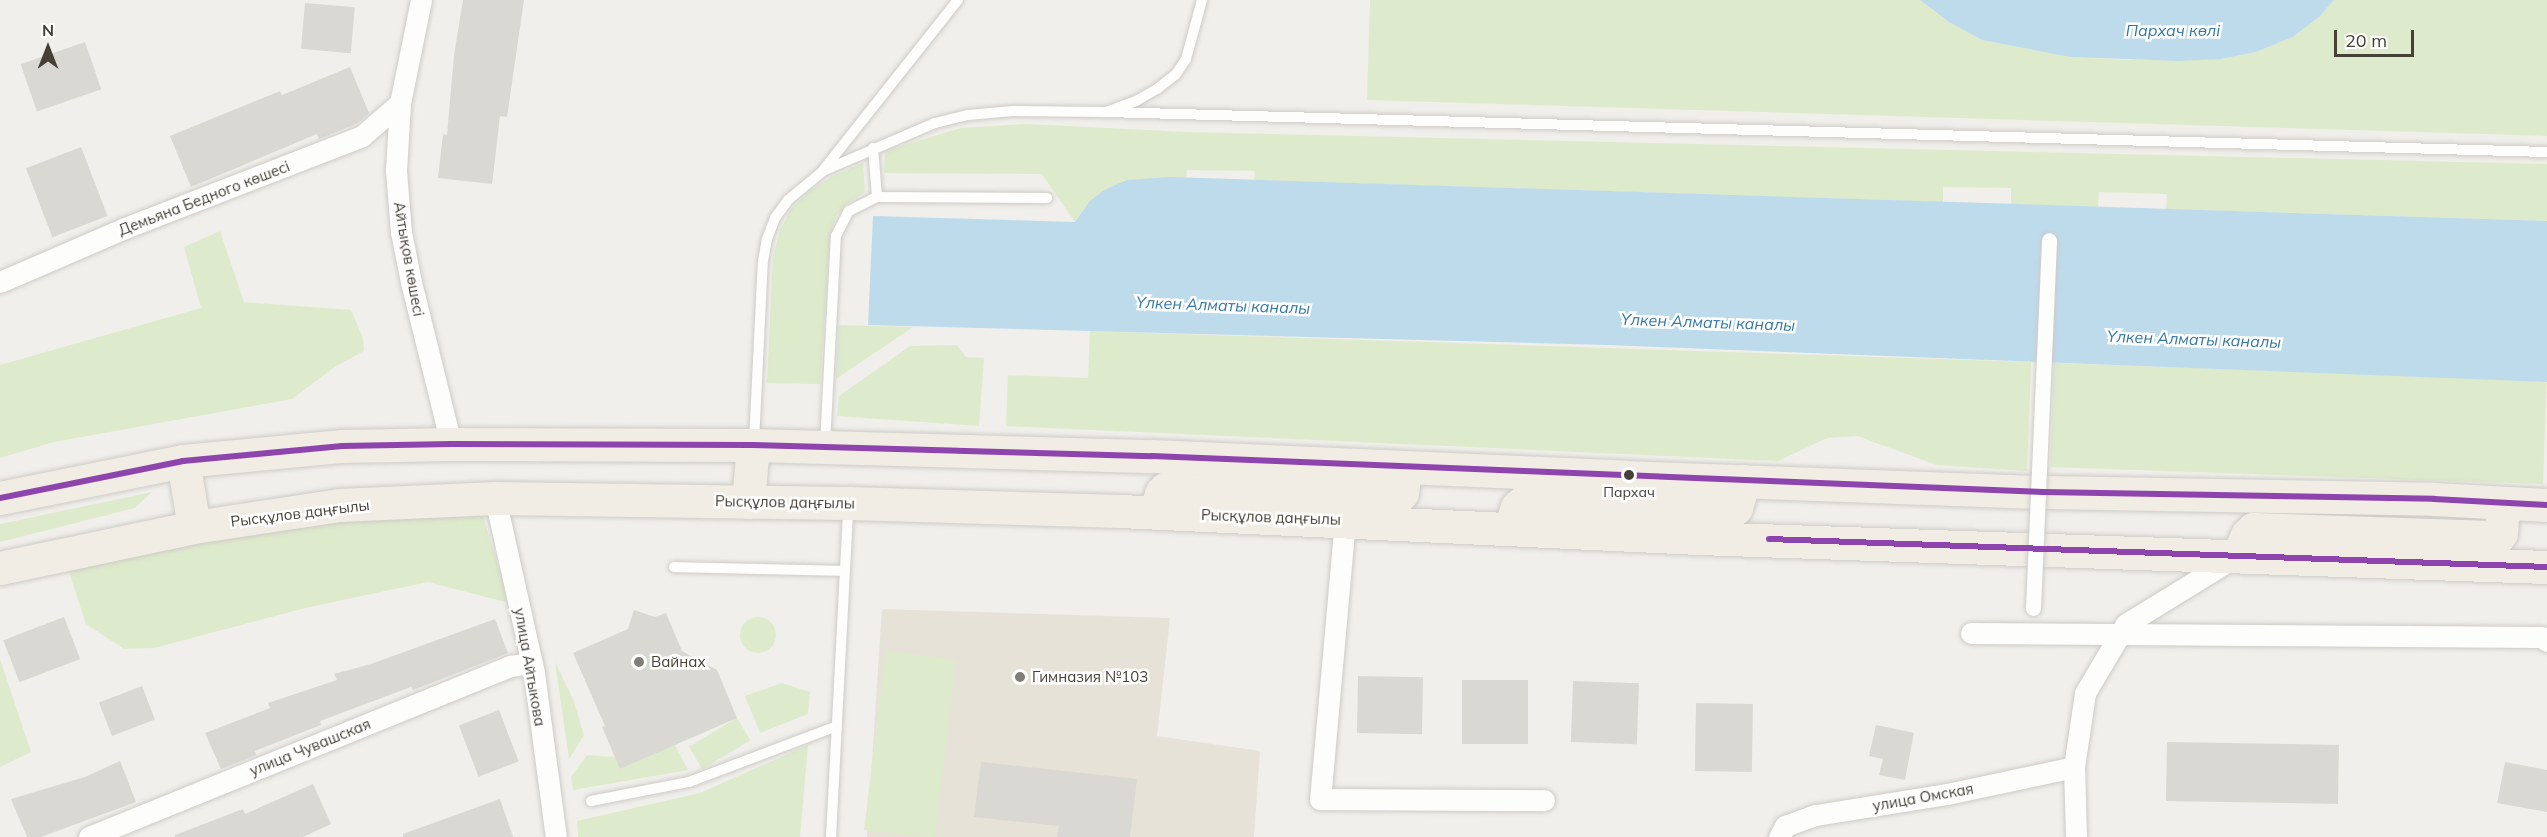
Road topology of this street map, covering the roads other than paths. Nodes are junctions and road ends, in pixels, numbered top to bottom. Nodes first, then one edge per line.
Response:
1 (421, 0) edge
2 (958, 0) edge
3 (1202, 0) edge
4 (400, 103) junction
5 (1106, 112) junction
6 (873, 148) junction
7 (2547, 152) edge
8 (823, 171) junction
9 (877, 197) junction
10 (1047, 198) dead end
11 (2049, 240) dead end
12 (0, 282) edge
13 (451, 444) junction
14 (753, 445) junction
15 (825, 447) junction
16 (183, 461) junction
17 (1405, 467) junction
18 (1743, 481) junction
19 (0, 498) edge
20 (495, 498) junction
21 (748, 502) junction
22 (849, 503) junction
23 (2499, 503) junction
24 (2547, 506) edge
25 (1155, 512) junction
26 (1345, 520) junction
27 (194, 527) junction
28 (1510, 528) junction
29 (2238, 555) junction
30 (674, 567) dead end
31 (2547, 567) edge
32 (0, 568) edge
33 (844, 571) junction
34 (2033, 608) dead end
35 (2120, 632) junction
36 (1971, 633) dead end
37 (2547, 641) edge
38 (532, 663) junction
39 (837, 726) junction
40 (2074, 767) junction
41 (1544, 800) dead end
42 (591, 801) dead end
43 (89, 837) edge
44 (556, 837) edge
45 (831, 837) edge
46 (1779, 837) edge
47 (2076, 837) edge

1 - 4 street, Айтықов көшесі
2 - 8 lane
3 - 5 lane
4 - 12 street, Демьяна Бедного көшесі
4 - 13 street, Айтықов көшесі
5 - 6 lane
5 - 7 lane
6 - 8 lane
6 - 9 lane
8 - 14 lane
9 - 10 lane
9 - 15 lane
11 - 34 street, bridge
13 - 14 main road
13 - 16 main road
14 - 15 main road
14 - 21 main road
15 - 17 main road
16 - 19 main road
16 - 27 main road
17 - 18 main road
17 - 25 main road
18 - 23 main road
18 - 28 main road
20 - 21 main road, Рысқұлов даңғылы
20 - 27 main road, Рысқұлов даңғылы
20 - 38 street, улица Айтыкова
21 - 22 main road, Рысқұлов даңғылы
22 - 25 main road, Рысқұлов даңғылы
22 - 33 lane
23 - 24 main road
23 - 29 main road
25 - 26 main road, Рысқұлов даңғылы
26 - 28 main road, Рысқұлов даңғылы
26 - 41 street
27 - 32 main road, Рысқұлов даңғылы
28 - 29 main road, Рысқұлов даңғылы
29 - 31 main road, Рысқұлов даңғылы
29 - 35 street
30 - 33 lane
33 - 39 lane
35 - 36 street
35 - 37 street
35 - 40 street
38 - 43 street, улица Чувашская
38 - 44 street, улица Айтыкова
39 - 42 lane
39 - 45 lane
40 - 46 street, улица Омская
40 - 47 street

